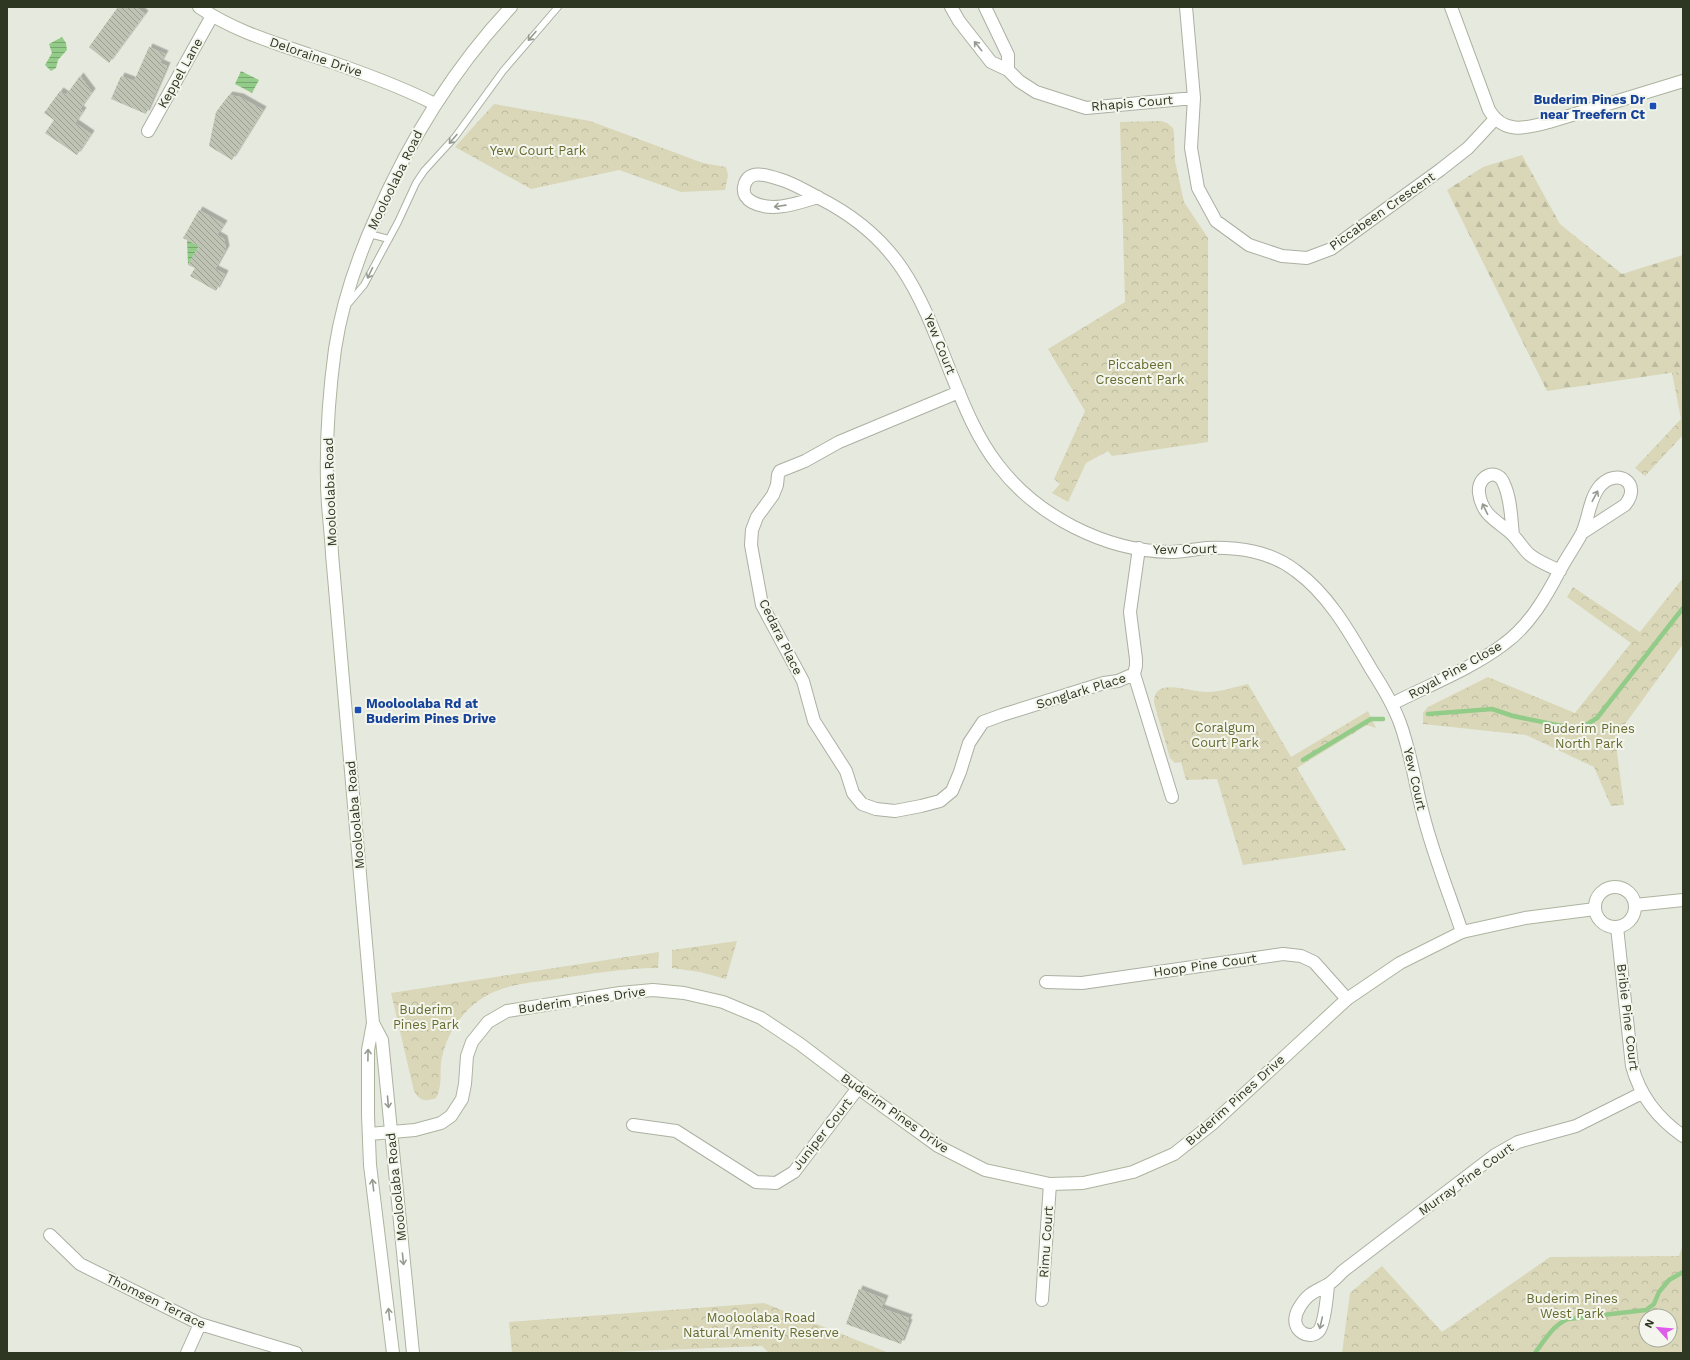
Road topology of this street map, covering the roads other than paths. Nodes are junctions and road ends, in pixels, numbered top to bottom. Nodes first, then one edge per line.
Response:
1 (199, 7) edge
2 (511, 7) edge
3 (558, 7) edge
4 (951, 7) edge
5 (985, 7) edge
6 (1186, 7) edge
7 (1451, 7) edge
8 (212, 16) junction
9 (1008, 70) junction
10 (1683, 81) edge
11 (1194, 98) junction
12 (435, 104) junction
13 (1495, 119) junction
14 (148, 130) dead end
15 (818, 197) junction
16 (368, 234) junction
17 (389, 239) junction
18 (343, 310) junction
19 (959, 392) junction
20 (1582, 533) junction
21 (1513, 535) junction
22 (1139, 548) junction
23 (1560, 571) junction
24 (1134, 674) junction
25 (1392, 704) junction
26 (960, 772) joint
27 (1172, 797) dead end
28 (1683, 900) edge
29 (1635, 905) junction
30 (1595, 909) junction
31 (1617, 927) junction
32 (1462, 932) junction
33 (1046, 982) dead end
34 (1347, 999) junction
35 (373, 1023) junction
36 (858, 1088) junction
37 (1642, 1093) junction
38 (633, 1125) dead end
39 (390, 1132) junction
40 (369, 1134) junction
41 (1683, 1136) edge
42 (1050, 1184) junction
43 (50, 1235) dead end
44 (1328, 1285) dead end
45 (407, 1297) junction
46 (1042, 1300) dead end
47 (200, 1324) junction
48 (187, 1353) edge
49 (296, 1353) edge
50 (393, 1353) edge
51 (405, 1353) edge
52 (413, 1353) edge

1 - 8 street, Deloraine Drive
2 - 12 street, Mooloolaba Road
3 -> 17 lane
9 -> 4 street, Rhapis Court
5 - 9 street
6 - 11 street, Piccabeen Crescent
7 - 13 street
8 - 12 street, Deloraine Drive
8 - 14 street, Keppel Lane
9 - 11 street, Rhapis Court
10 - 13 street
11 - 13 street, Piccabeen Crescent
12 - 16 street, Mooloolaba Road
15 -> 15 street, Yew Court
15 - 19 street, Yew Court
16 - 17 lane
16 - 18 street, Mooloolaba Road
17 -> 18 lane
18 - 35 street, Mooloolaba Road
19 - 22 street, Yew Court
19 - 26 street, Cedara Place
20 -> 20 street, Royal Pine Close
20 - 23 street, Royal Pine Close
21 -> 21 street
21 - 23 street
22 - 24 street, Songlark Place
22 - 25 street, Yew Court
23 - 25 street, Royal Pine Close
24 - 26 street, Songlark Place
24 - 27 street
25 - 32 street, Yew Court
28 - 29 street
29 - 30 street
29 - 31 street
30 - 31 street
30 - 32 street, Buderim Pines Drive
31 - 37 street, Bribie Pine Court
32 - 34 street, Buderim Pines Drive
33 - 34 street, Hoop Pine Court
34 - 42 street, Buderim Pines Drive
35 -> 39 street, Mooloolaba Road
40 -> 35 street, Mooloolaba Road
36 - 38 street, Juniper Court
36 - 39 street, Buderim Pines Drive
36 - 42 street, Buderim Pines Drive
37 - 41 street, Bribie Pine Court
37 - 44 street, Murray Pine Court
39 - 40 street, Buderim Pines Drive
39 -> 45 street, Mooloolaba Road
50 -> 40 street, Mooloolaba Road
42 - 46 street, Rimu Court
43 - 47 street, Thomsen Terrace
45 - 51 street
45 - 52 street, Mooloolaba Road
47 - 48 street
47 - 49 street, Thomsen Terrace

